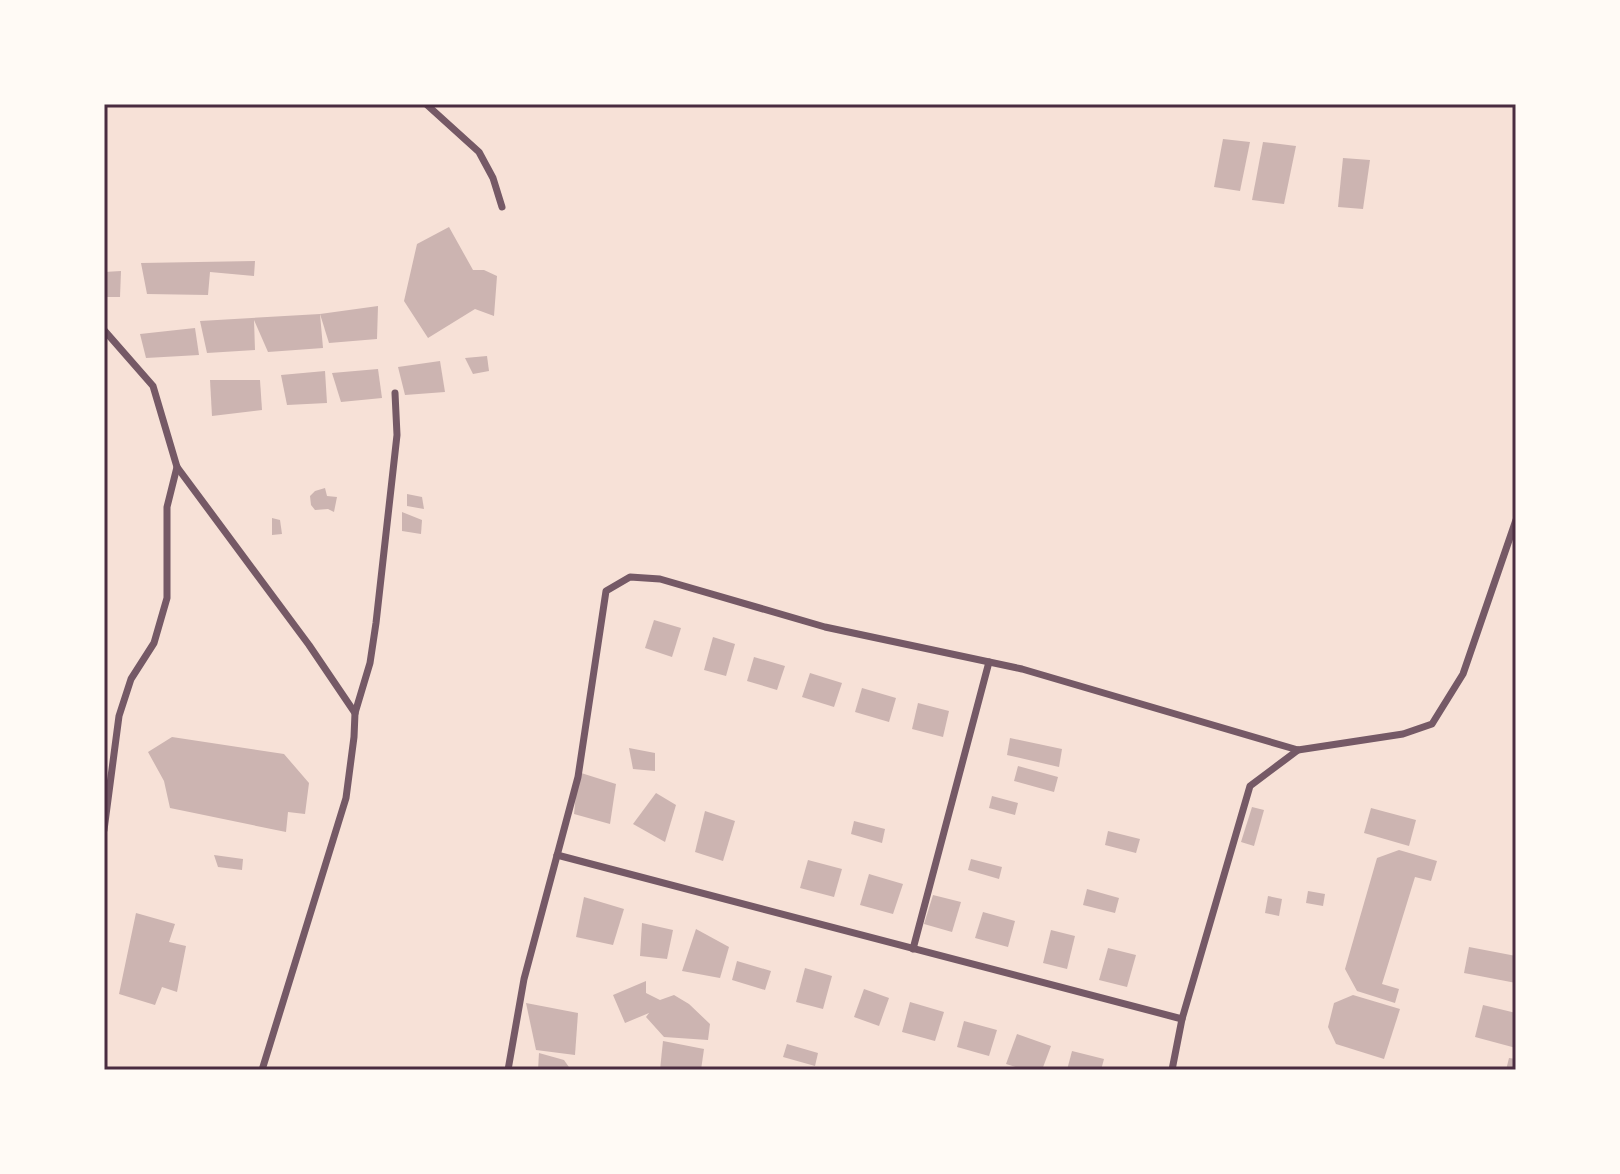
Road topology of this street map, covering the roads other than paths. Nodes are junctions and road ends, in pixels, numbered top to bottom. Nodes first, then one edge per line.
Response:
1 (426, 104) edge
2 (502, 207) dead end
3 (104, 330) edge
4 (395, 393) dead end
5 (177, 467) junction
6 (1516, 520) edge
7 (989, 662) junction
8 (355, 713) junction
9 (1298, 750) junction
10 (104, 830) edge
11 (557, 855) junction
12 (913, 949) junction
13 (1182, 1019) junction
14 (262, 1070) edge
15 (508, 1070) edge
16 (1172, 1070) edge

1 - 2 street
3 - 5 street
4 - 8 street
5 - 8 street
5 - 10 street
6 - 9 street
7 - 9 street
7 - 11 street
7 - 12 street
8 - 14 street
9 - 13 street
11 - 12 street
11 - 15 street
12 - 13 street
13 - 16 street

